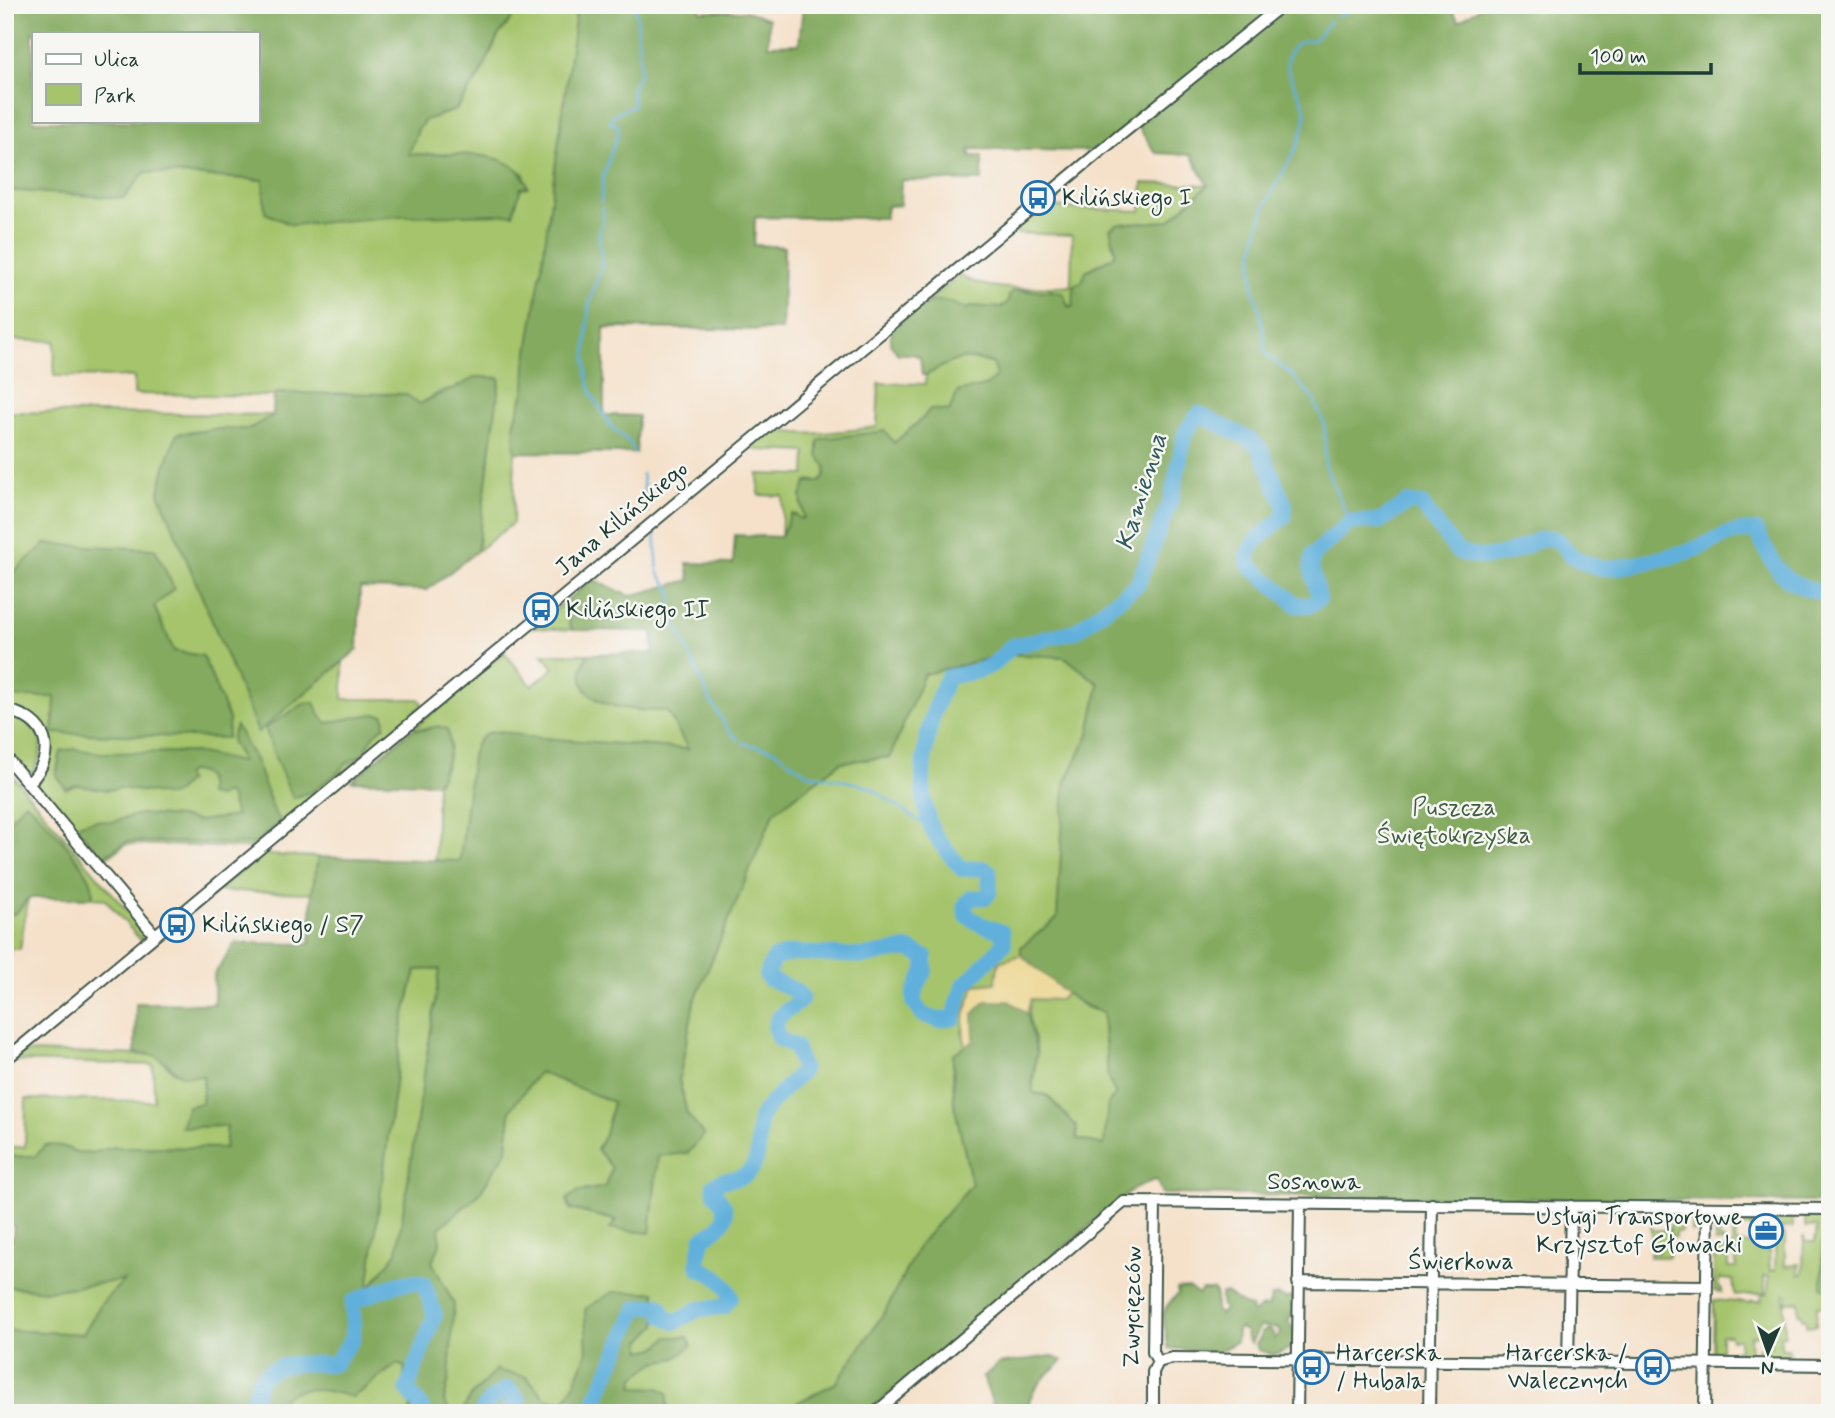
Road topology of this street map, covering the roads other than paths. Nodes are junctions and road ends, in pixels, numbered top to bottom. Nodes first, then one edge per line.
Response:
1 (1282, 5) edge
2 (5, 710) edge
3 (5, 756) edge
4 (29, 783) junction
5 (155, 935) junction
6 (5, 1060) edge
7 (1155, 1202) junction
8 (1300, 1203) junction
9 (1432, 1204) junction
10 (1571, 1206) junction
11 (1708, 1208) junction
12 (1830, 1209) edge
13 (1298, 1282) junction
14 (1431, 1282) junction
15 (1570, 1283) junction
16 (1707, 1286) junction
17 (1298, 1360) junction
18 (1429, 1361) junction
19 (1158, 1362) junction
20 (1568, 1362) junction
21 (1706, 1364) junction
22 (1830, 1365) edge
23 (875, 1413) edge
24 (1153, 1413) edge
25 (1297, 1413) edge
26 (1429, 1413) edge
27 (1705, 1413) edge

1 - 5 street, Jana Kilińskiego
2 - 4 street
3 - 4 street
4 - 5 street
5 - 6 street, Jana Kilińskiego
7 - 8 street, Sosnowa
7 - 19 street, Zwycięzców
7 - 23 street, Sosnowa
8 - 9 street, Sosnowa
8 - 13 street
9 - 10 street, Sosnowa
9 - 14 street
10 - 11 street, Sosnowa
10 - 15 street
11 - 12 street, Sosnowa
11 - 16 street
13 - 14 street, Świerkowa
13 - 17 street
14 - 15 street, Świerkowa
14 - 18 street
15 - 16 street, Świerkowa
15 - 20 street
16 - 21 street
17 - 18 street
17 - 19 street
17 - 25 street
18 - 20 street
18 - 26 street
19 - 24 street, Zwycięzców
20 - 21 street
21 - 22 street
21 - 27 street

